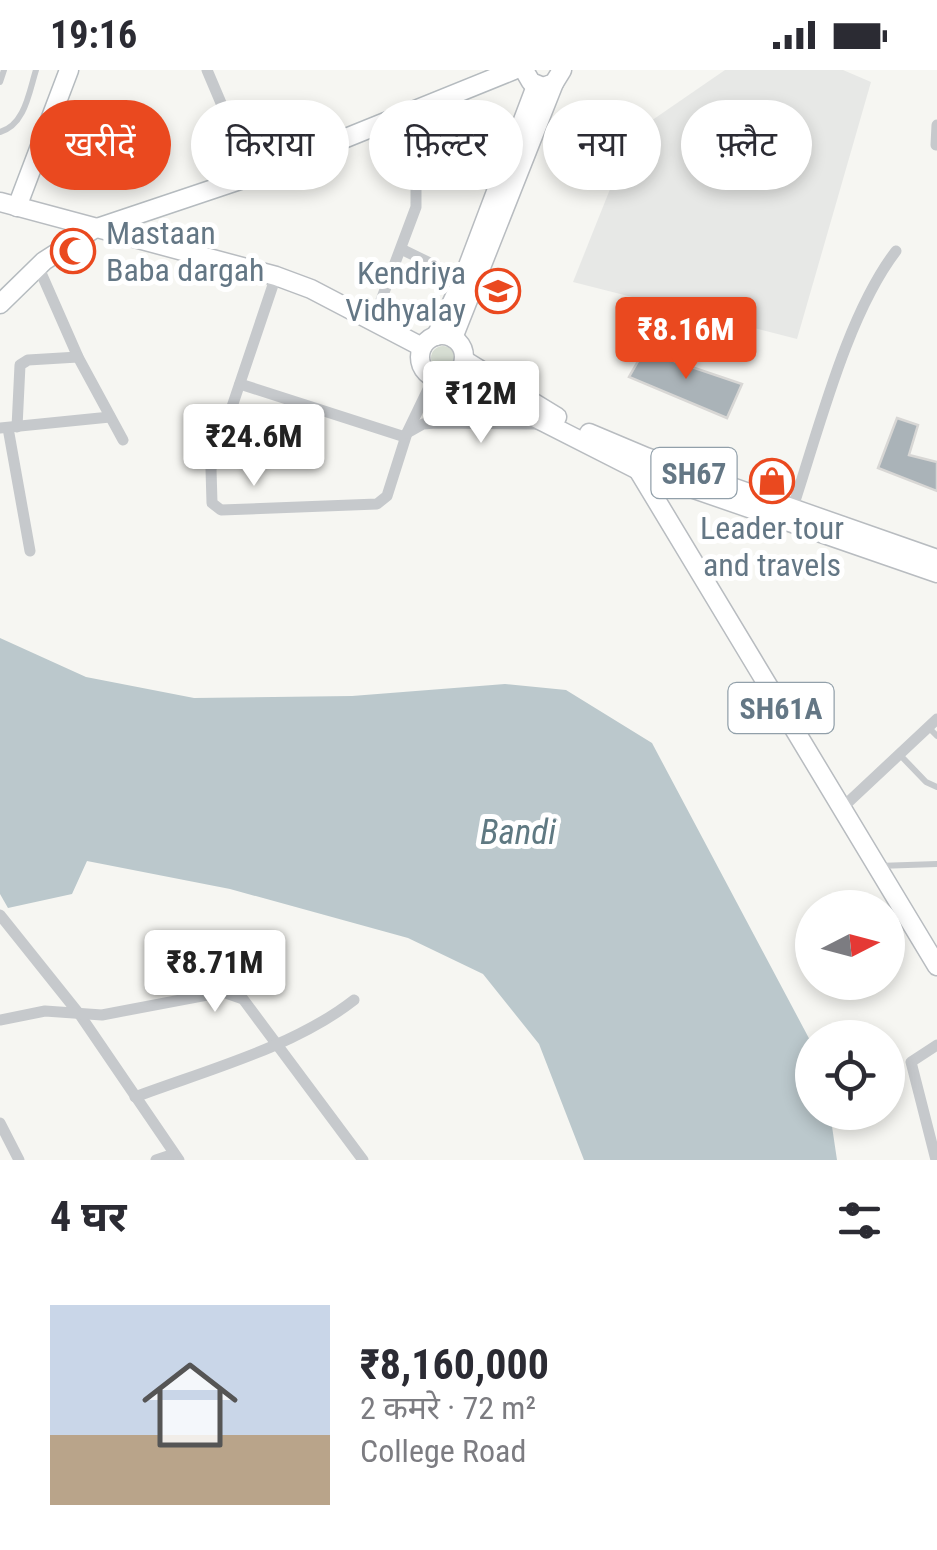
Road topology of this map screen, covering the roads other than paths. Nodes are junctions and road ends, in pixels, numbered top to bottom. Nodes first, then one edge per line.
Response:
1 (4, 70) edge
2 (36, 70) edge
3 (70, 70) edge
4 (207, 70) edge
5 (514, 70) edge
6 (524, 70) edge
7 (551, 80) edge
8 (0, 82) edge
9 (220, 100) edge
10 (440, 100) edge
11 (937, 125) edge
12 (0, 132) edge
13 (936, 144) edge
14 (210, 190) edge
15 (416, 190) edge
16 (5, 203) edge
17 (94, 229) junction
18 (402, 249) junction
19 (896, 251) dead end
20 (38, 266) junction
21 (276, 276) junction
22 (468, 281) junction
23 (0, 304) edge
24 (374, 319) junction
25 (437, 340) junction
26 (78, 356) junction
27 (458, 368) junction
28 (434, 377) junction
29 (240, 384) junction
30 (110, 416) junction
31 (547, 424) junction
32 (8, 428) edge
33 (406, 435) junction
34 (123, 440) dead end
35 (626, 450) junction
36 (636, 469) junction
37 (793, 507) junction
38 (30, 551) dead end
39 (937, 559) edge
40 (937, 573) edge
41 (934, 728) edge
42 (900, 755) junction
43 (937, 788) edge
44 (842, 808) junction
45 (937, 864) edge
46 (876, 866) junction
47 (0, 916) edge
48 (930, 937) edge
49 (937, 966) edge
50 (354, 1000) dead end
51 (80, 1015) junction
52 (0, 1020) edge
53 (276, 1043) junction
54 (937, 1045) edge
55 (135, 1097) junction
56 (0, 1123) edge
57 (177, 1157) edge
58 (20, 1160) edge
59 (156, 1160) edge
60 (363, 1160) edge
61 (936, 1160) edge

1 - 8 lane
2 - 12 lane
3 - 16 main road
4 - 9 street
5 - 10 main road
6 - 7 main road
7 - 22 main road
11 - 13 street
14 - 17 main road
15 - 18 street
16 - 17 main road
17 - 20 main road
17 - 21 main road
18 - 22 street
18 - 24 street
19 - 37 street
20 - 23 main road
20 - 26 street
21 - 24 main road
21 - 29 street
22 - 25 main road
24 - 25 main road
25 - 27 main road
25 - 28 main road
26 - 30 street
26 - 32 street
27 - 28 main road
27 - 31 main road, SH67
27 - 35 main road, SH67
28 - 33 street
29 - 33 street
29 - 33 street
30 - 32 street
30 - 34 street
31 - 33 street
31 - 36 main road, SH67
32 - 38 street
35 - 36 main road, SH61A
35 - 37 main road, SH67
36 - 40 main road, SH67
36 - 44 main road, SH61A
37 - 39 main road, SH67
41 - 42 street
42 - 43 lane
42 - 44 street
44 - 46 main road, SH61A
45 - 46 lane
46 - 48 main road, SH61A
47 - 51 street
48 - 49 main road, SH61A
50 - 53 street
51 - 52 street
51 - 53 street
51 - 55 street
53 - 55 street
53 - 60 street
54 - 61 street
55 - 57 street
56 - 58 street
57 - 59 street

